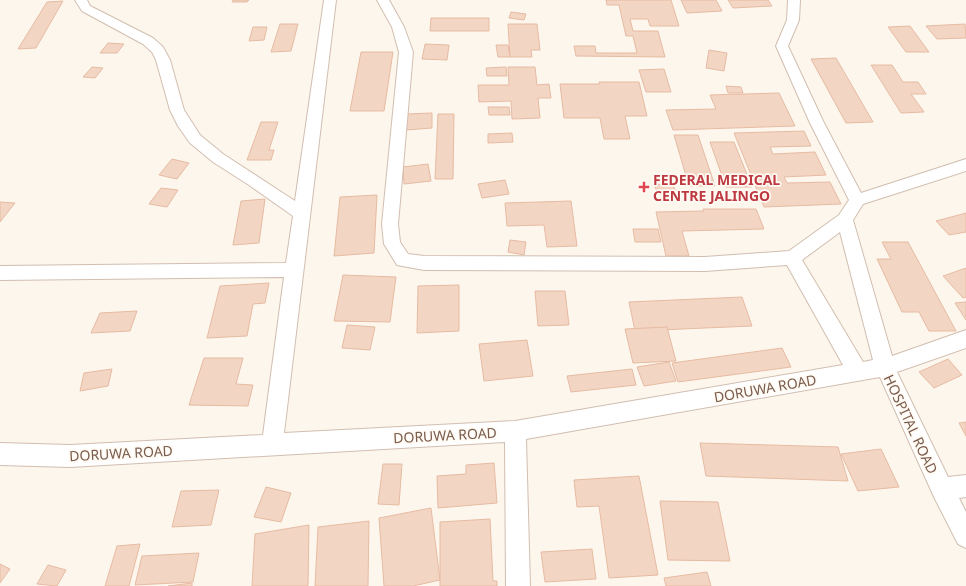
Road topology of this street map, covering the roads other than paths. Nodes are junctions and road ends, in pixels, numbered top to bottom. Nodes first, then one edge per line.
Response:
1 (81, 0) edge
2 (330, 0) edge
3 (383, 0) edge
4 (794, 0) edge
5 (966, 165) edge
6 (857, 200) junction
7 (302, 214) junction
8 (845, 220) junction
9 (792, 258) junction
10 (294, 270) junction
11 (0, 273) edge
12 (966, 339) edge
13 (885, 367) junction
14 (858, 372) junction
15 (515, 431) junction
16 (272, 445) junction
17 (0, 454) edge
18 (966, 486) edge
19 (942, 489) junction
20 (966, 536) edge
21 (518, 586) edge

1 - 7 street
2 - 7 street
3 - 9 street
4 - 6 street
5 - 6 street
6 - 8 street
7 - 10 street
8 - 9 street
8 - 13 street
9 - 14 street
10 - 11 street
10 - 16 street
12 - 13 street, HOSPITAL ROAD
13 - 14 street, DORUWA ROAD
13 - 19 street, HOSPITAL ROAD
14 - 15 street, DORUWA ROAD
15 - 16 street, DORUWA ROAD
15 - 21 street
16 - 17 street, DORUWA ROAD
18 - 19 street
19 - 20 street, HOSPITAL ROAD

